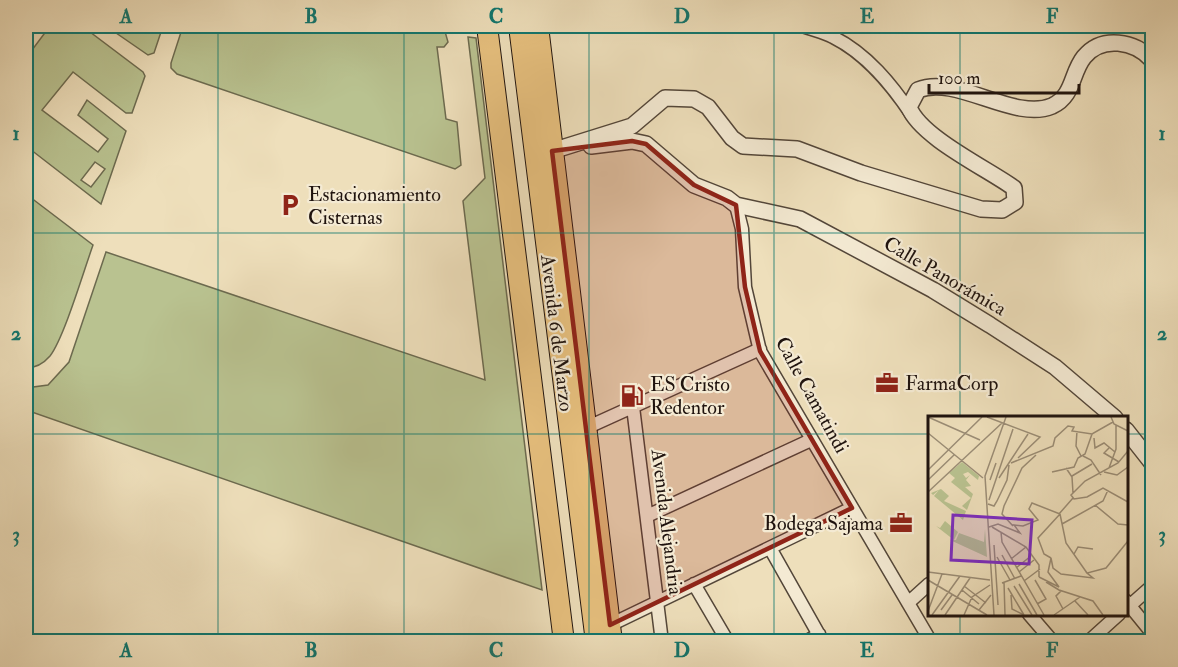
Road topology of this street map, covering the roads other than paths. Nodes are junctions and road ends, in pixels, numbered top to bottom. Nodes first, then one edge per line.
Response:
1 (487, 26) edge
2 (506, 26) edge
3 (519, 26) edge
4 (538, 26) edge
5 (803, 26) edge
6 (1152, 60) edge
7 (913, 116) junction
8 (552, 151) junction
9 (736, 205) junction
10 (760, 349) junction
11 (633, 407) junction
12 (1111, 416) edge
13 (586, 428) junction
14 (1127, 433) edge
15 (811, 440) junction
16 (1152, 464) edge
17 (852, 508) junction
18 (647, 516) junction
19 (770, 548) junction
20 (694, 584) junction
21 (928, 585) edge
22 (1152, 586) edge
23 (658, 602) junction
24 (908, 603) junction
25 (1127, 605) edge
26 (1030, 616) edge
27 (1118, 616) edge
28 (611, 633) edge
29 (1152, 633) edge
30 (821, 638) edge
31 (564, 642) edge
32 (583, 642) edge
33 (596, 642) edge
34 (662, 642) edge
35 (728, 642) edge
36 (806, 642) edge
37 (931, 642) edge
38 (1053, 642) edge
39 (1088, 642) edge

1 - 31 main road, Avenida 6 de Marzo
2 - 32 main road, Avenida 6 de Marzo
3 - 33 main road, Avenida 6 de Marzo
4 - 8 main road, Avenida 6 de Marzo
5 - 7 street
6 - 7 street
7 - 8 street
8 - 9 street
8 - 13 main road, Avenida 6 de Marzo
9 - 10 street, Calle Camatindi
9 - 12 street, Calle Panorámica
10 - 11 street
10 - 15 street, Calle Camatindi
11 - 13 street
11 - 18 street, Avenida Alejandria
13 - 28 main road, Avenida 6 de Marzo
14 - 16 street
15 - 17 street, Calle Camatindi
15 - 18 street
17 - 19 street
17 - 24 street, Calle Camatindi
18 - 23 street, Avenida Alejandria
19 - 20 street
19 - 30 street
20 - 23 street
20 - 35 street
21 - 24 street
22 - 25 street
23 - 28 street
23 - 34 street, Avenida Alejandria
24 - 37 street, Calle Camatindi
25 - 29 street
26 - 38 street
27 - 39 street
30 - 36 street

